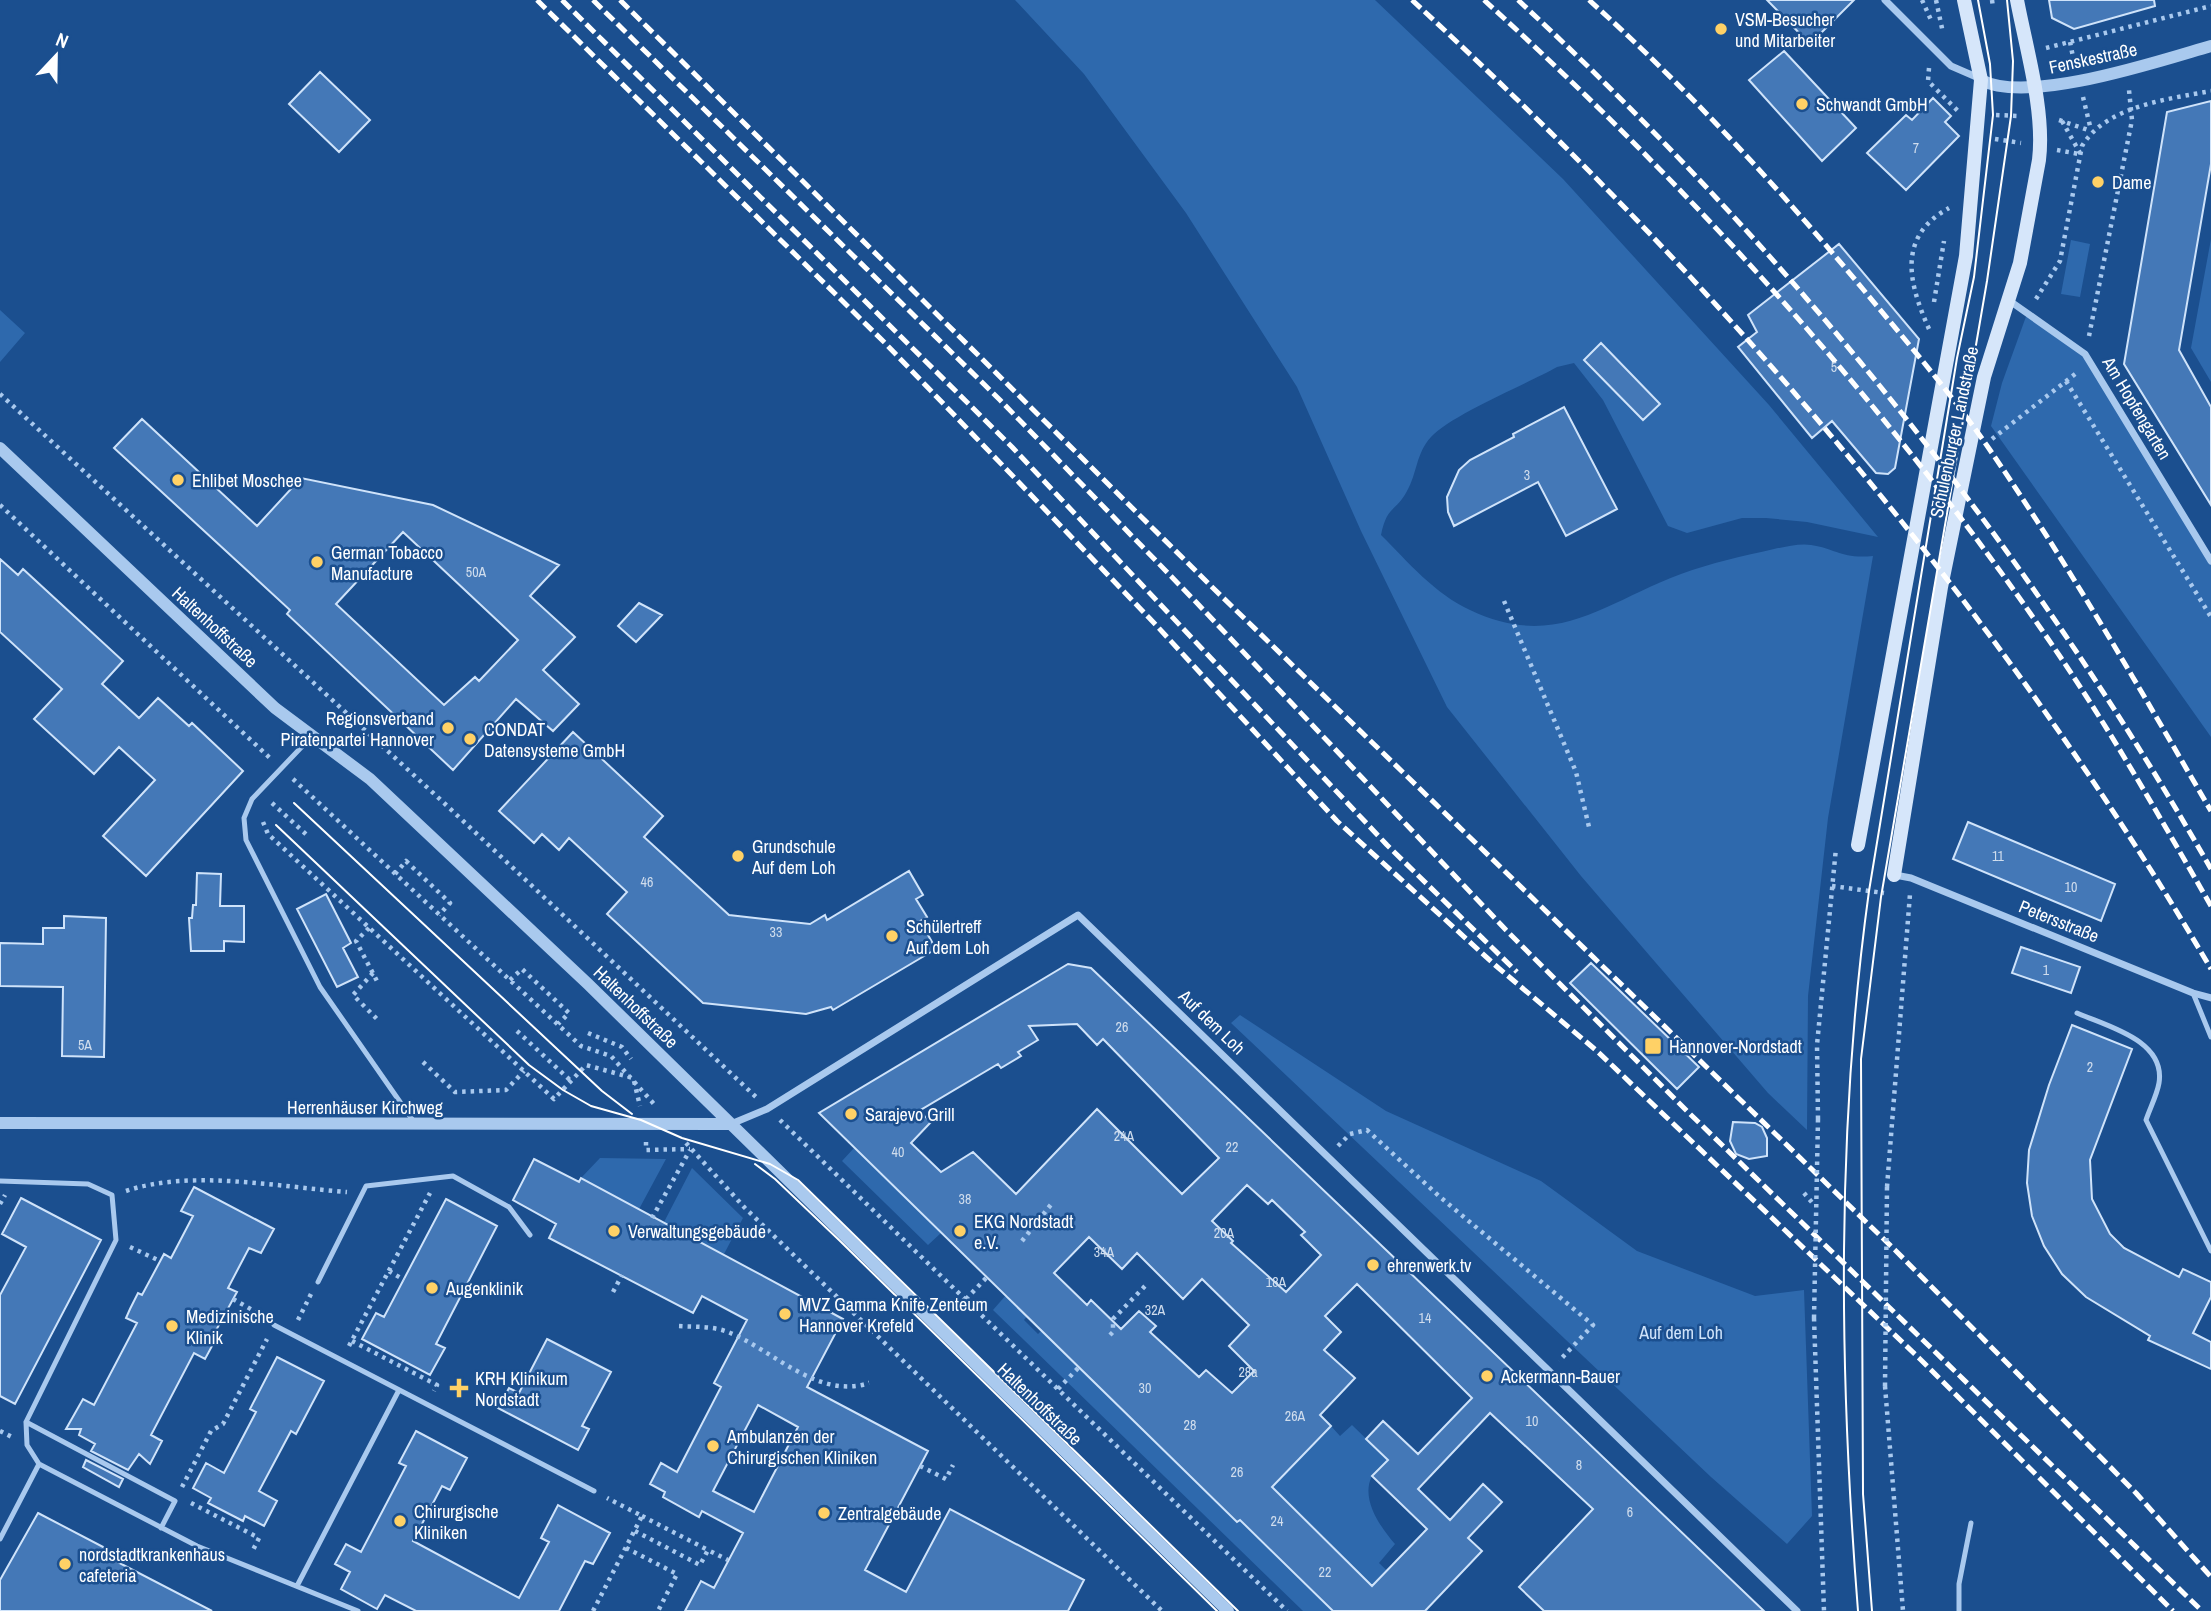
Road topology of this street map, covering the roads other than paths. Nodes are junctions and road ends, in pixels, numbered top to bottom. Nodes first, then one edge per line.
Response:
1 (1887, 0) edge
2 (1964, 0) edge
3 (2017, 0) edge
4 (2211, 46) edge
5 (1981, 80) junction
6 (2033, 87) junction
7 (2006, 299) junction
8 (0, 449) edge
9 (2211, 561) edge
10 (313, 735) junction
11 (1858, 845) dead end
12 (1894, 875) joint
13 (2193, 993) junction
14 (2211, 998) edge
15 (2077, 1013) dead end
16 (2211, 1037) edge
17 (0, 1123) edge
18 (730, 1124) junction
19 (416, 1125) junction
20 (0, 1181) edge
21 (530, 1236) dead end
22 (2211, 1251) edge
23 (318, 1282) road end
24 (274, 1325) road end
25 (399, 1390) junction
26 (26, 1422) junction
27 (39, 1464) junction
28 (594, 1491) road end
29 (1971, 1523) dead end
30 (161, 1528) junction
31 (0, 1539) edge
32 (297, 1586) junction
33 (358, 1611) edge
34 (1228, 1611) edge
35 (1797, 1611) edge
36 (1959, 1611) edge

1 - 5 street
2 - 5 main road, Schulenburger Landstraße
3 - 6 main road, Schulenburger Landstraße
4 - 6 street, Fenskestraße
5 - 6 street, Fenskestraße
5 - 11 main road, Schulenburger Landstraße
6 - 7 main road, Schulenburger Landstraße
7 - 9 street, Am Hopfengarten
7 - 12 main road, Schulenburger Landstraße
8 - 10 street, Haltenhoffstraße
10 - 18 street, Haltenhoffstraße
10 - 19 lane
12 - 13 street, Petersstraße
13 - 14 street, Petersstraße
13 - 16 lane
15 - 22 lane
17 - 19 street, Herrenhäuser Kirchweg
18 - 19 street, Herrenhäuser Kirchweg
18 - 34 street, Haltenhoffstraße
18 - 35 street, Auf dem Loh
20 - 26 lane
21 - 23 lane
24 - 25 lane
25 - 28 lane
25 - 32 lane
26 - 27 lane
26 - 30 lane
27 - 30 lane
27 - 31 lane
29 - 36 lane
30 - 32 lane
32 - 33 lane

